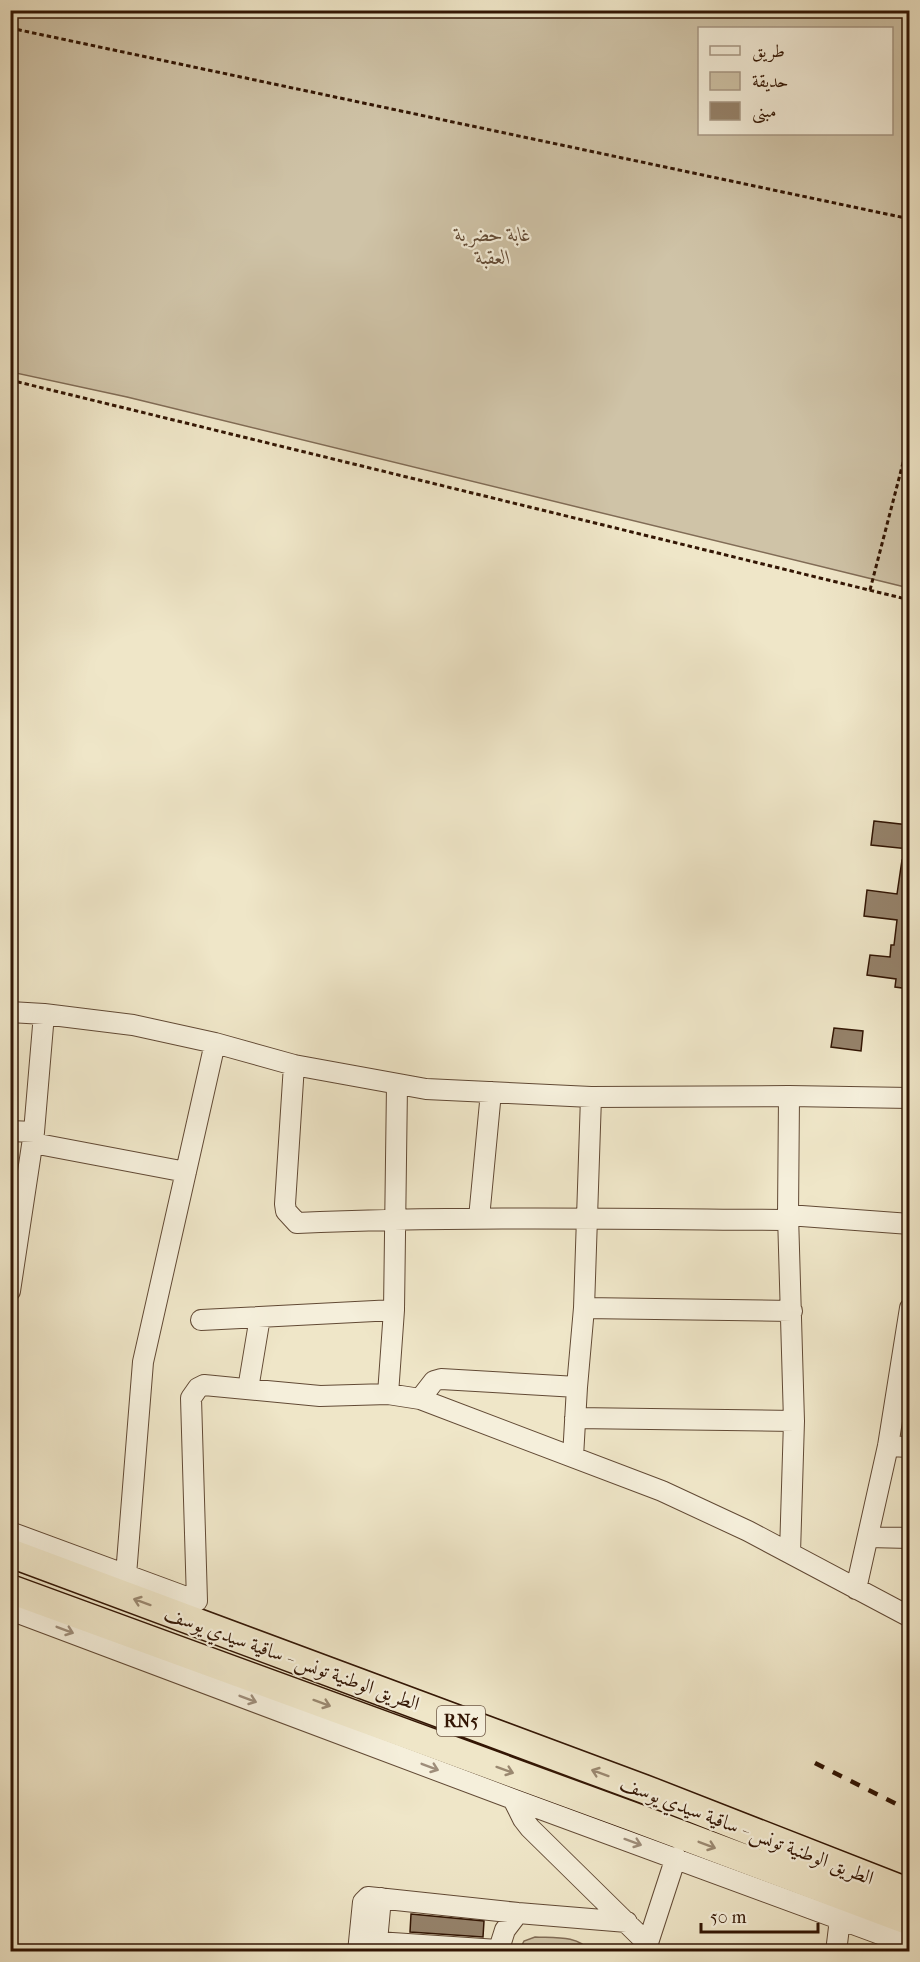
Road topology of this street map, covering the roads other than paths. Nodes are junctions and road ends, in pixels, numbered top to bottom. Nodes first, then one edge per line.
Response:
1 (10, 1012) edge
2 (44, 1014) junction
3 (215, 1043) junction
4 (294, 1065) junction
5 (397, 1085) junction
6 (490, 1092) junction
7 (789, 1096) junction
8 (591, 1097) junction
9 (909, 1098) edge
10 (10, 1131) edge
11 (34, 1138) junction
12 (186, 1172) junction
13 (788, 1217) junction
14 (479, 1218) junction
15 (395, 1219) junction
16 (587, 1219) junction
17 (909, 1224) edge
18 (14, 1238) edge
19 (10, 1291) edge
20 (584, 1308) junction
21 (909, 1308) edge
22 (394, 1311) junction
23 (792, 1311) junction
24 (260, 1317) junction
25 (201, 1320) dead end
26 (907, 1336) edge
27 (578, 1387) junction
28 (248, 1389) junction
29 (388, 1394) junction
30 (420, 1399) junction
31 (575, 1418) junction
32 (794, 1421) junction
33 (888, 1446) junction
34 (909, 1447) edge
35 (573, 1457) junction
36 (10, 1532) edge
37 (868, 1537) junction
38 (905, 1540) edge
39 (10, 1553) edge
40 (790, 1553) junction
41 (126, 1575) junction
42 (10, 1588) edge
43 (856, 1589) junction
44 (10, 1610) edge
45 (909, 1617) edge
46 (513, 1798) junction
47 (676, 1857) junction
48 (909, 1893) edge
49 (381, 1898) junction
50 (518, 1913) junction
51 (840, 1919) junction
52 (909, 1921) edge
53 (627, 1922) junction
54 (909, 1945) edge
55 (376, 1947) edge
56 (646, 1947) edge
57 (498, 1951) edge
58 (358, 1952) edge
59 (836, 1952) edge

1 - 2 street
2 - 3 street
2 - 11 street
3 - 4 street
3 - 12 street
4 - 5 street
4 - 15 street
5 - 6 street
5 - 15 street
6 - 8 street
6 - 14 street
7 - 8 street
7 - 9 street
7 - 13 street
8 - 16 street
10 - 11 street
11 - 12 street
11 - 18 street
12 - 41 street
13 - 16 street
13 - 17 street
13 - 23 street
14 - 15 street
14 - 16 street
15 - 22 street
16 - 20 street
18 - 19 street
20 - 23 street
20 - 27 street
21 - 26 street
22 - 24 street
22 - 29 street
23 - 32 street
24 - 25 street
24 - 28 street
26 - 33 street
27 - 30 street
27 - 31 street
28 - 29 street
28 - 41 street
29 - 30 street
30 - 35 street
31 - 32 street
31 - 35 street
32 - 40 street
33 - 34 street
33 - 37 street
35 - 40 street
36 - 41 street
37 - 38 street
37 - 43 street
48 -> 39 highway, الطريق الوطنية تونس - ساقية سيدي يوسف / RN5
40 - 43 street
42 -> 52 highway, الطريق الوطنية تونس - ساقية سيدي يوسف / RN5
43 - 45 street
44 -> 46 street
46 -> 47 street
46 - 53 street
47 - 51 street
47 - 56 street
49 - 50 street
49 - 55 street
49 - 58 street
50 - 53 street
50 - 57 street
51 - 54 street
51 - 59 street
53 - 56 street
55 - 57 street

